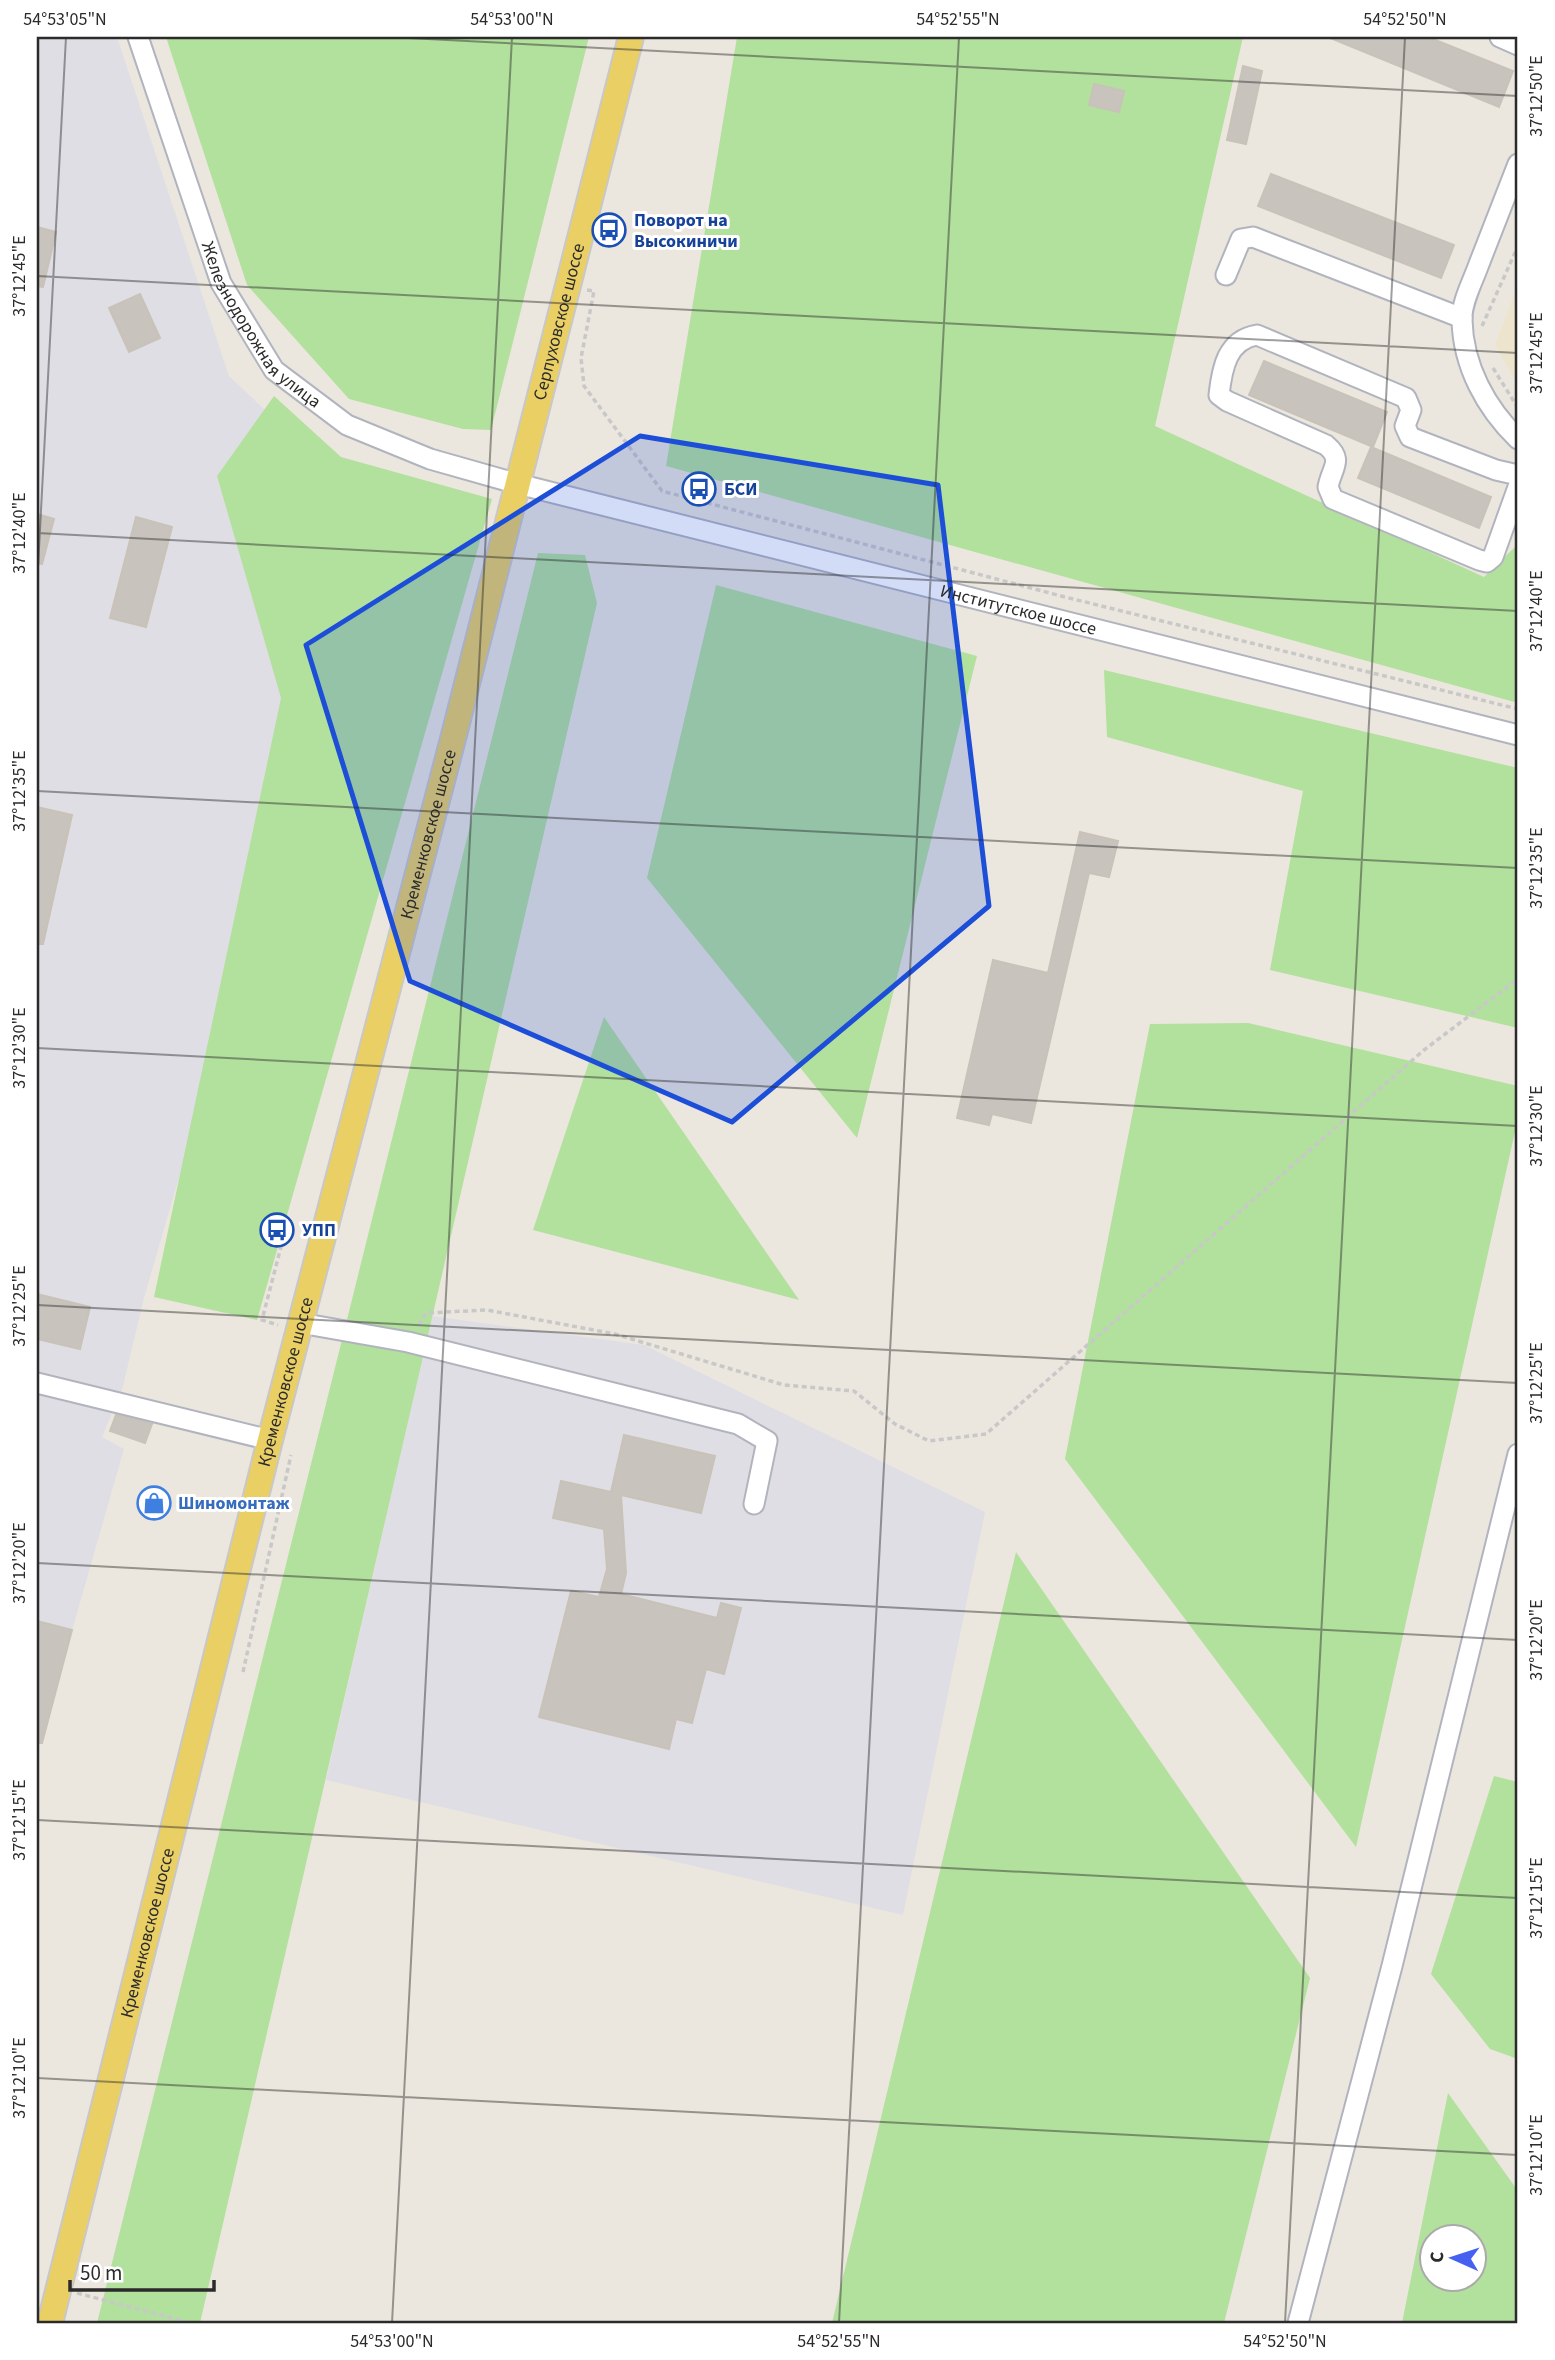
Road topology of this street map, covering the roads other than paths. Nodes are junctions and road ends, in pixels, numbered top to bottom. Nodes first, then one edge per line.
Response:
1 (138, 37) edge
2 (631, 37) edge
3 (1500, 37) edge
4 (1518, 45) edge
5 (1518, 164) edge
6 (1226, 275) dead end
7 (1462, 318) junction
8 (1518, 439) edge
9 (1518, 475) edge
10 (518, 484) junction
11 (1518, 487) edge
12 (1518, 735) edge
13 (300, 1327) junction
14 (37, 1382) edge
15 (282, 1442) junction
16 (1518, 1454) edge
17 (754, 1504) dead end
18 (50, 2323) edge
19 (1298, 2323) edge

1 - 10 street, Железнодорожная улица
2 - 10 main road, Серпуховское шоссе
3 - 4 street
5 - 7 street
6 - 7 street
7 - 8 street
9 - 11 street
10 - 12 street, Институтское шоссе
10 - 13 main road, Кременковское шоссе
13 - 15 main road, Кременковское шоссе
13 - 17 street
14 - 15 street
15 - 18 main road, Кременковское шоссе
16 - 19 street

